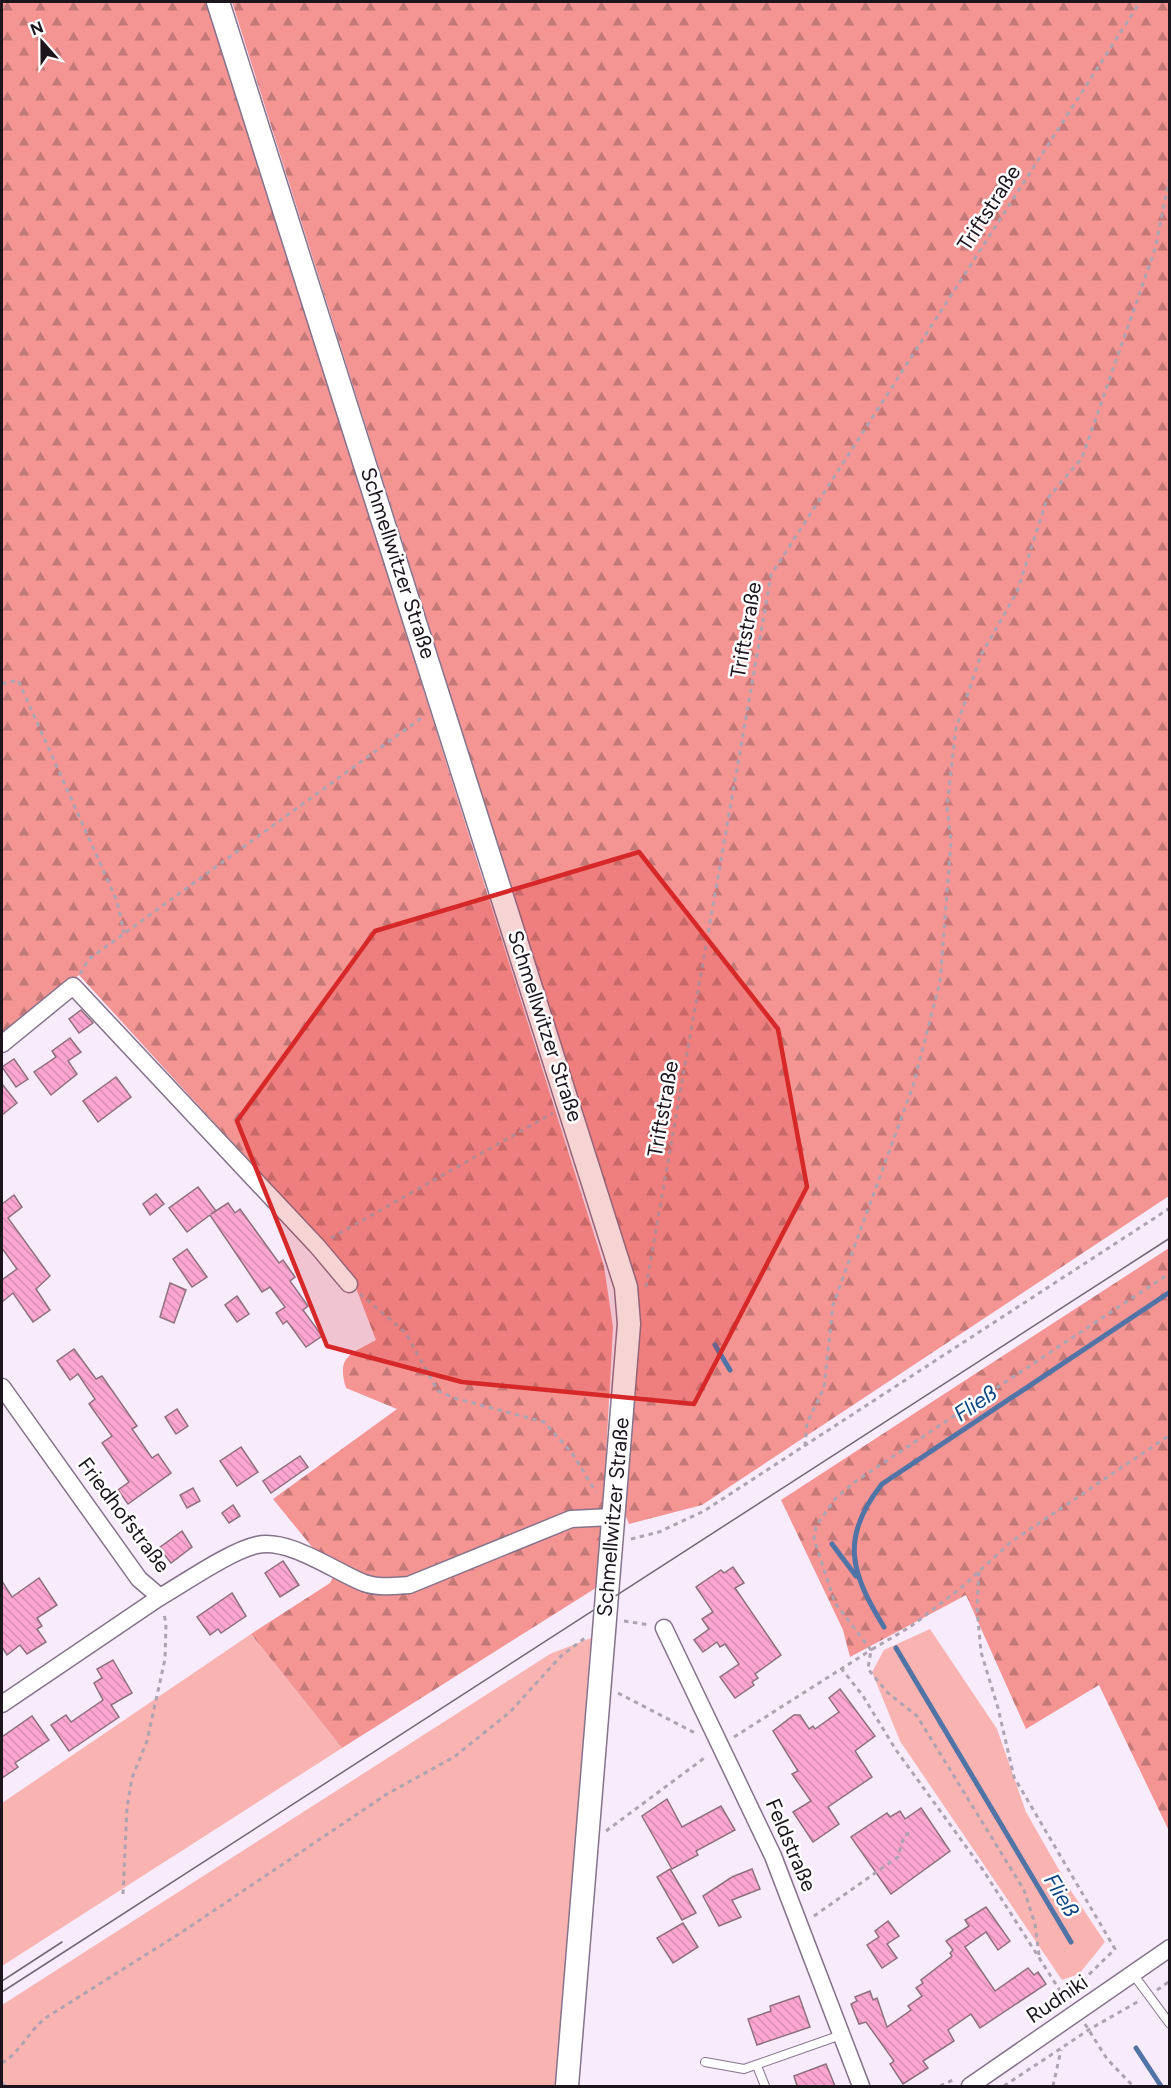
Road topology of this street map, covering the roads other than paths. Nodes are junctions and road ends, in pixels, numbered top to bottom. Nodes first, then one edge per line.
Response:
1 (218, 2) edge
2 (2, 1044) edge
3 (349, 1284) road end
4 (2, 1388) edge
5 (612, 1517) junction
6 (160, 1597) junction
7 (664, 1628) road end
8 (2, 1704) edge
9 (1170, 1948) edge
10 (1133, 1974) junction
11 (1170, 2024) edge
12 (842, 2035) junction
13 (705, 2062) dead end
14 (757, 2066) junction
15 (567, 2086) edge
16 (765, 2086) edge
17 (861, 2086) edge
18 (970, 2086) edge

1 - 5 street, Schmellwitzer Straße
2 - 3 street
4 - 6 street, Friedhofstraße
5 - 6 street, Friedhofstraße
5 - 15 street, Schmellwitzer Straße
6 - 8 street
7 - 12 street, Feldstraße
9 - 10 street, Rudniki
10 - 11 lane
10 - 18 street, Rudniki
12 - 14 lane
12 - 17 street, Feldstraße
13 - 14 lane
14 - 16 lane

